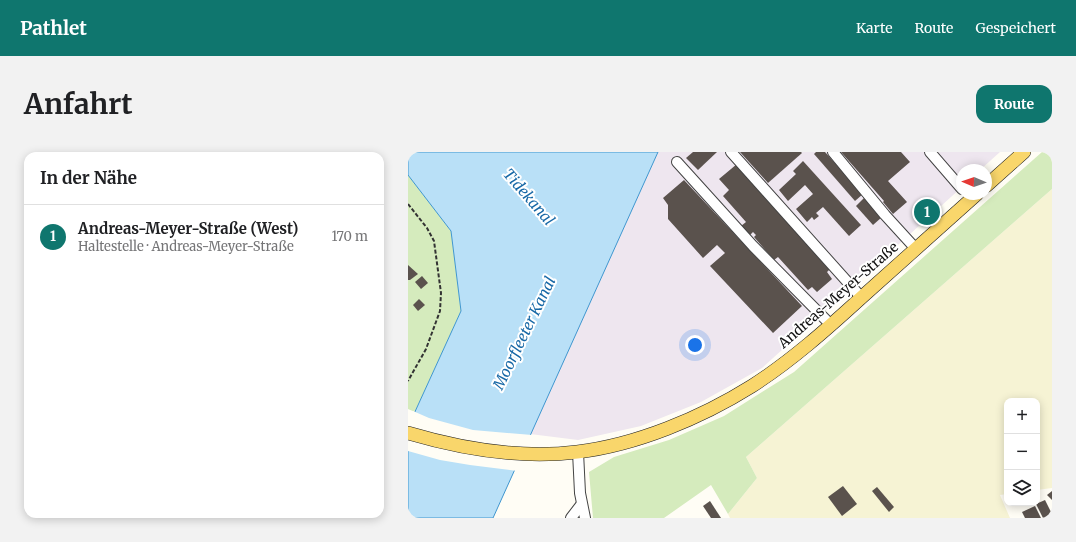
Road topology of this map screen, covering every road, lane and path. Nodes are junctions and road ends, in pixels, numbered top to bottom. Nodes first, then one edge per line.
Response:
1 (731, 152) edge
2 (833, 152) edge
3 (930, 152) edge
4 (1024, 152) edge
5 (677, 162) dead end
6 (992, 181) edge
7 (956, 182) edge
8 (967, 200) edge
9 (408, 204) edge
10 (916, 249) junction
11 (861, 297) junction
12 (831, 325) junction
13 (408, 381) edge
14 (408, 433) edge
15 (578, 452) junction
16 (581, 504) junction
17 (571, 518) edge
18 (585, 518) edge

1 - 11 street
2 - 10 street
3 - 7 street
4 - 6 main road
5 - 12 street
8 - 10 main road, Andreas-Meyer-Straße
9 - 13 path
10 - 11 main road, Andreas-Meyer-Straße
11 - 12 main road, Andreas-Meyer-Straße
12 - 15 main road, Andreas-Meyer-Straße
14 - 15 main road, Andreas-Meyer-Straße
15 - 16 street
16 - 17 street
16 - 18 street

